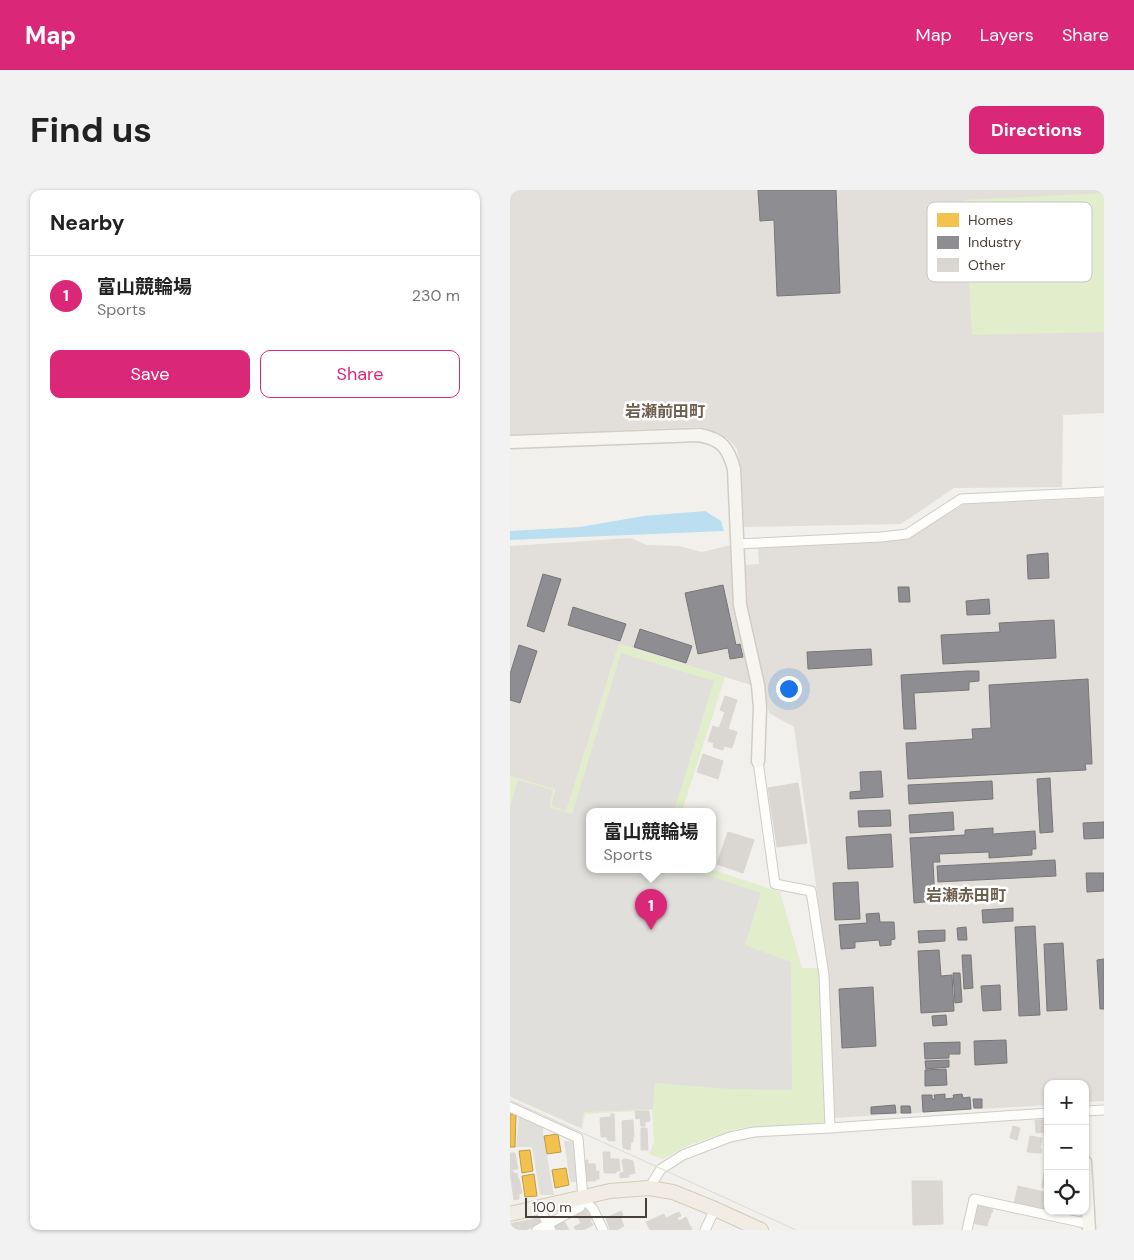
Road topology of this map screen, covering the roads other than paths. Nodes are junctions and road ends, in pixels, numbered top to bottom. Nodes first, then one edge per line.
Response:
1 (510, 442) edge
2 (1104, 492) edge
3 (737, 544) junction
4 (758, 761) joint
5 (510, 1107) edge
6 (1104, 1110) edge
7 (1089, 1111) edge
8 (1044, 1113) edge
9 (830, 1128) junction
10 (1085, 1170) edge
11 (649, 1188) junction
12 (583, 1198) junction
13 (539, 1207) junction
14 (715, 1209) junction
15 (510, 1214) edge
16 (549, 1227) edge
17 (1089, 1227) edge
18 (537, 1230) edge
19 (603, 1230) edge
20 (705, 1230) edge
21 (761, 1230) edge
22 (967, 1230) edge

1 - 3 street
2 - 3 street
3 - 4 street
4 - 9 street
5 - 12 street
6 - 7 street
8 - 9 street
9 - 11 street
10 - 17 street
11 - 12 main road
11 - 14 main road
12 - 13 main road
12 - 16 street
12 - 19 street
13 - 15 main road
13 - 16 street
14 - 20 street
14 - 21 main road
16 - 18 street
17 - 22 street

